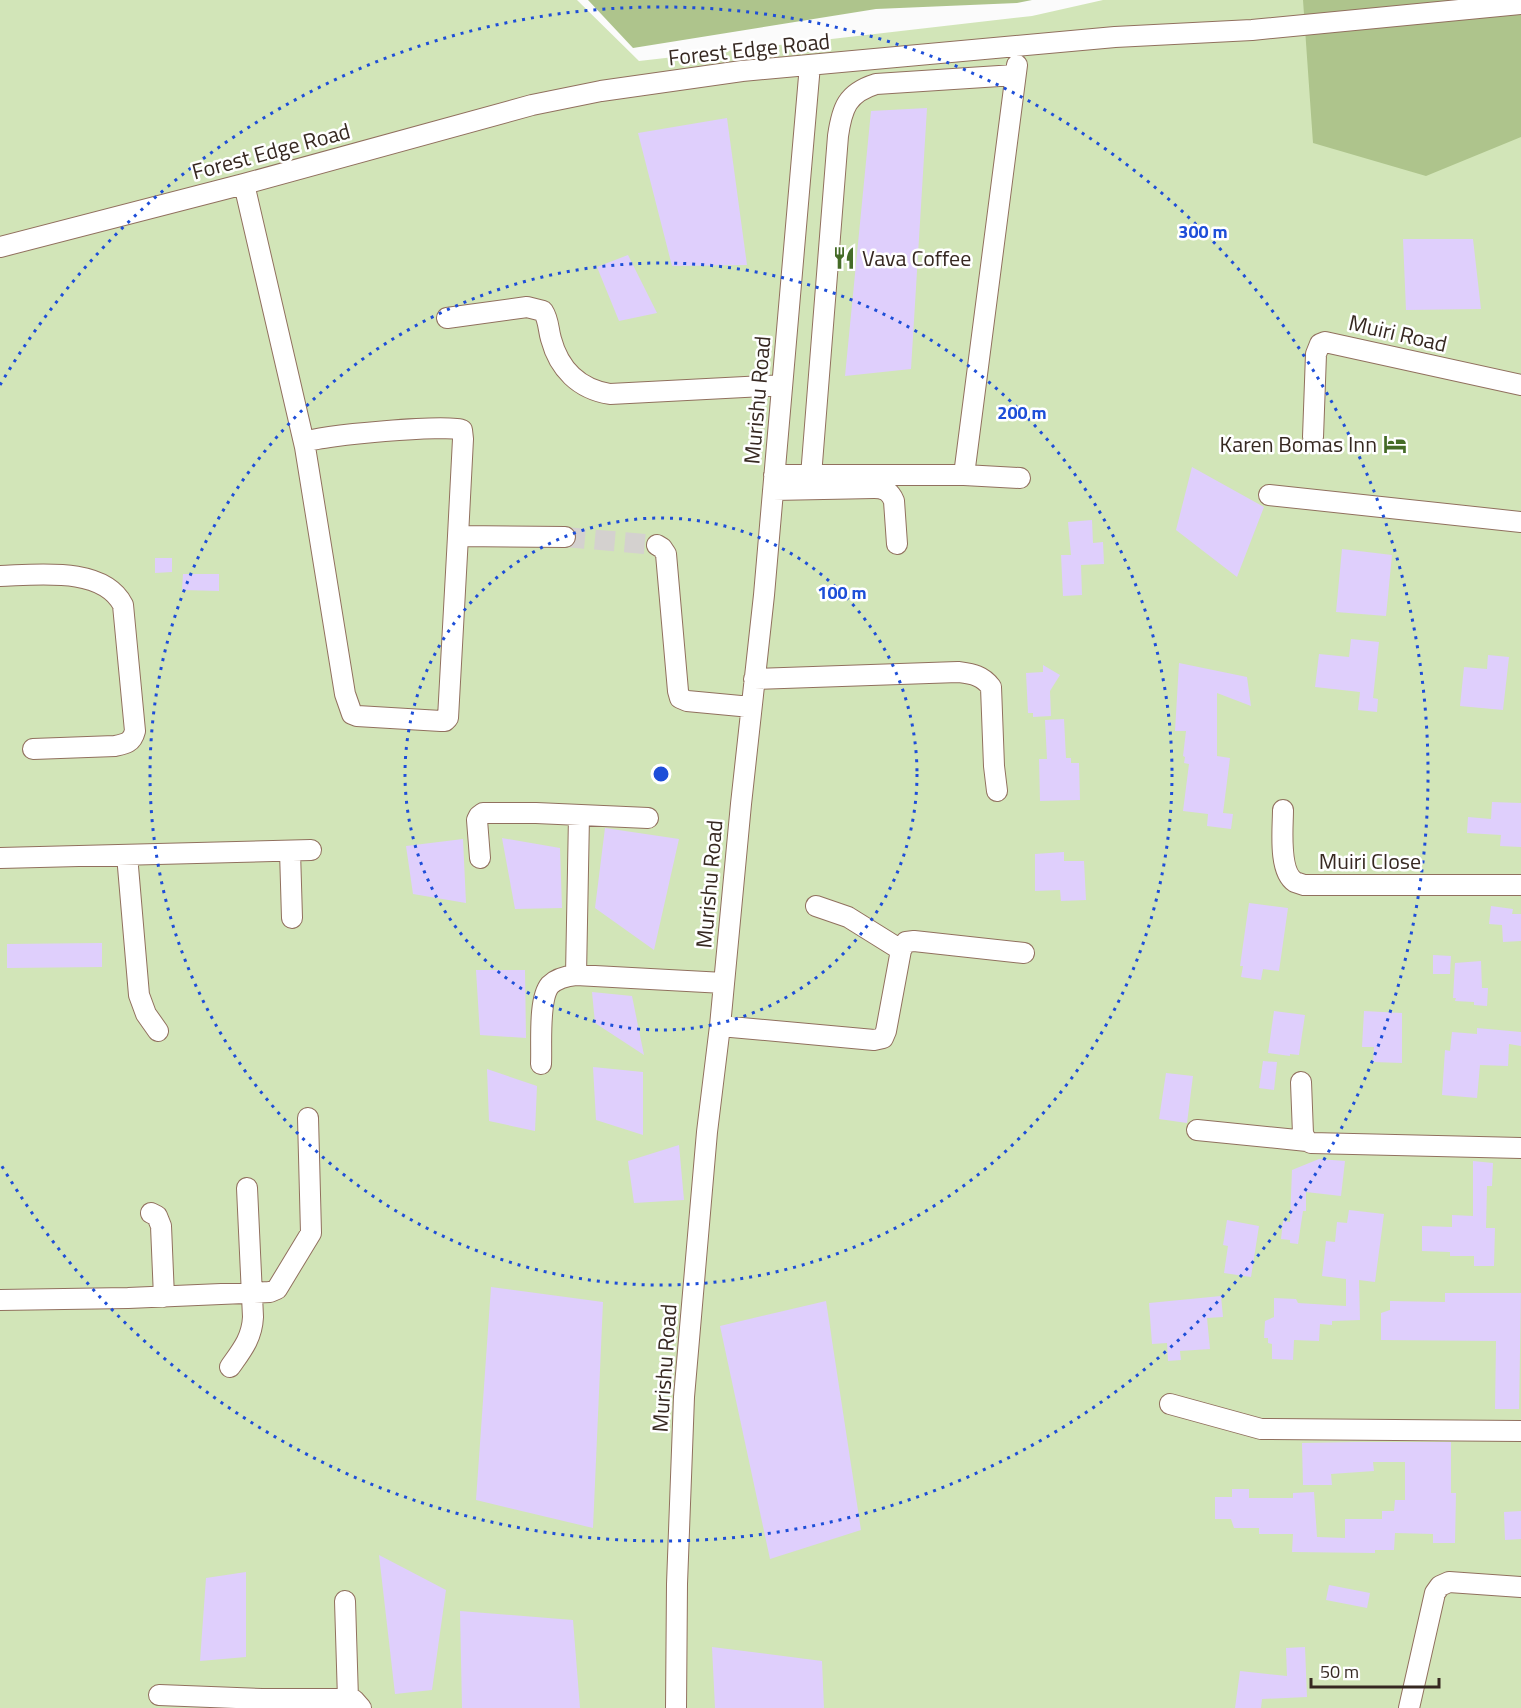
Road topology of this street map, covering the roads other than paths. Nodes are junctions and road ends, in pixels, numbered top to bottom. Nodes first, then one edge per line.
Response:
1 (1521, 4) edge
2 (1020, 47) junction
3 (810, 65) junction
4 (1015, 75) junction
5 (244, 184) junction
6 (0, 247) edge
7 (447, 318) dead end
8 (782, 385) junction
9 (1521, 385) edge
10 (1312, 437) dead end
11 (305, 447) junction
12 (964, 475) junction
13 (811, 476) junction
14 (1020, 478) dead end
15 (773, 483) junction
16 (1269, 495) dead end
17 (1521, 522) edge
18 (458, 536) junction
19 (565, 537) tunnel mouth
20 (897, 544) dead end
21 (657, 545) dead end
22 (0, 576) edge
23 (754, 679) junction
24 (751, 707) junction
25 (33, 748) dead end
26 (997, 791) dead end
27 (1283, 810) dead end
28 (579, 816) junction
29 (648, 818) dead end
30 (311, 850) dead end
31 (290, 851) junction
32 (126, 855) junction
33 (0, 858) edge
34 (480, 858) dead end
35 (1521, 885) edge
36 (816, 906) dead end
37 (292, 918) dead end
38 (901, 950) junction
39 (1024, 953) dead end
40 (576, 975) junction
41 (724, 983) junction
42 (720, 1026) junction
43 (158, 1031) dead end
44 (541, 1064) dead end
45 (1301, 1082) dead end
46 (308, 1118) dead end
47 (1197, 1130) dead end
48 (1307, 1141) junction
49 (1521, 1148) edge
50 (247, 1188) dead end
51 (151, 1213) dead end
52 (252, 1293) junction
53 (164, 1297) junction
54 (0, 1300) edge
55 (230, 1366) dead end
56 (1170, 1404) dead end
57 (1521, 1431) edge
58 (1521, 1587) edge
59 (345, 1601) dead end
60 (159, 1695) dead end
61 (262, 1703) edge
62 (355, 1703) edge
63 (676, 1708) edge
64 (1409, 1708) edge

1 - 2 street, Forest Edge Road
2 - 3 street, Forest Edge Road
2 - 4 street
3 - 5 street, Forest Edge Road
3 - 8 street, Murishu Road
4 - 12 street
4 - 13 street
5 - 6 street, Forest Edge Road
5 - 11 street
7 - 8 street
8 - 15 street, Murishu Road
9 - 10 street, Muiri Road
11 - 18 street
11 - 18 street
12 - 13 street
12 - 14 street
13 - 15 street
15 - 20 street
15 - 23 street, Murishu Road
16 - 17 street
18 - 19 street
21 - 24 street
22 - 25 street
23 - 24 street, Murishu Road
23 - 26 street
24 - 41 street, Murishu Road
27 - 35 street, Muiri Close
28 - 29 street
28 - 34 street
28 - 40 street
30 - 31 street
31 - 32 street
31 - 37 street
32 - 33 street
32 - 43 street
36 - 38 street
38 - 39 street
38 - 42 street
40 - 41 street
40 - 44 street
41 - 42 street, Murishu Road
42 - 63 street, Murishu Road
45 - 48 street
46 - 52 street
47 - 48 street
48 - 49 street
50 - 52 street
51 - 53 street
52 - 53 street
52 - 55 street
53 - 54 street
56 - 57 street
58 - 64 street
59 - 62 street
60 - 61 street
61 - 62 street

